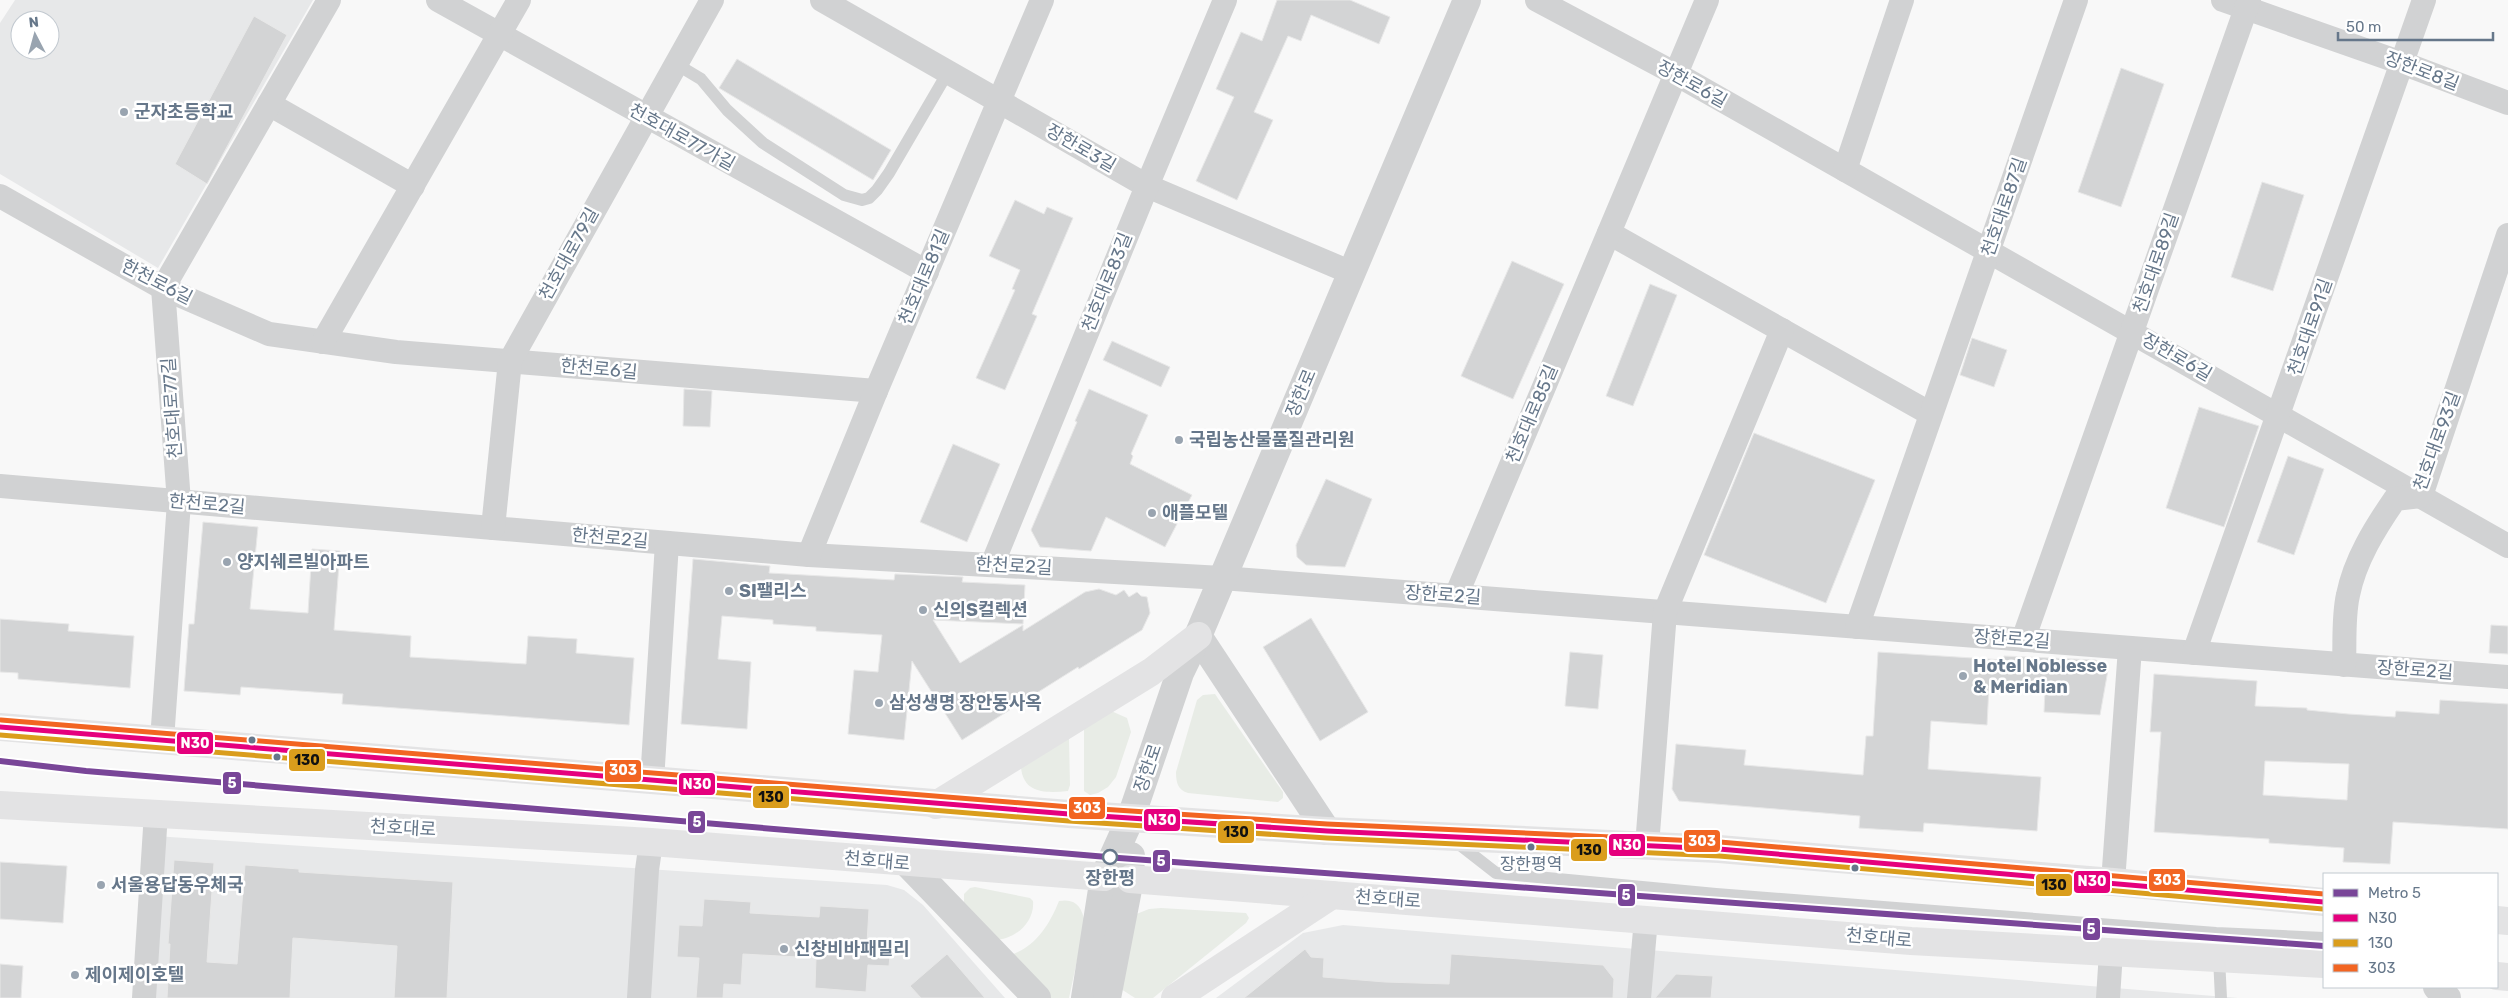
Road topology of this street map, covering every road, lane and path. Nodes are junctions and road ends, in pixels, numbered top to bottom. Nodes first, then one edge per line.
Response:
1 (329, 0) edge
2 (438, 0) edge
3 (519, 0) edge
4 (712, 0) edge
5 (822, 0) edge
6 (1042, 0) edge
7 (1225, 0) edge
8 (1467, 0) edge
9 (1537, 0) edge
10 (1707, 0) edge
11 (1902, 0) edge
12 (2076, 0) edge
13 (2223, 0) edge
14 (2424, 0) edge
15 (2248, 4) edge
16 (500, 35) junction
17 (2402, 63) junction
18 (676, 64) junction
19 (948, 72) junction
20 (1676, 74) junction
21 (999, 101) junction
22 (2508, 103) edge
23 (269, 104) junction
24 (645, 117) junction
25 (1845, 170) junction
26 (413, 186) junction
27 (1146, 186) junction
28 (0, 196) edge
29 (1609, 233) junction
30 (2508, 235) edge
31 (1988, 251) junction
32 (926, 272) junction
33 (1352, 273) junction
34 (2500, 284) edge
35 (163, 288) junction
36 (1782, 330) junction
37 (2132, 332) junction
38 (323, 342) junction
39 (510, 361) junction
40 (876, 391) junction
41 (1931, 414) junction
42 (2279, 416) junction
43 (0, 486) edge
44 (2421, 496) junction
45 (179, 502) junction
46 (492, 528) junction
47 (667, 543) junction
48 (2508, 546) edge
49 (809, 555) junction
50 (992, 565) junction
51 (1222, 578) junction
52 (1456, 596) junction
53 (1665, 612) junction
54 (1857, 627) junction
55 (1198, 636) junction
56 (2023, 640) junction
57 (2130, 648) junction
58 (2194, 653) junction
59 (2344, 664) junction
60 (2508, 677) edge
61 (0, 727) edge
62 (162, 740) junction
63 (652, 781) junction
64 (0, 805) edge
65 (936, 805) junction
66 (156, 813) junction
67 (1131, 817) junction
68 (1326, 830) junction
69 (1449, 837) junction
70 (651, 842) junction
71 (1647, 846) junction
72 (907, 863) junction
73 (1117, 878) junction
74 (2113, 882) junction
75 (1174, 884) junction
76 (1332, 894) junction
77 (2323, 902) edge
78 (1646, 919) junction
79 (2323, 938) edge
80 (1911, 941) junction
81 (2111, 952) junction
82 (2219, 958) junction
83 (2323, 964) edge
84 (2438, 988) edge
85 (144, 998) edge
86 (639, 998) edge
87 (1037, 998) edge
88 (1085, 998) edge
89 (1107, 998) edge
90 (1175, 998) edge
91 (1639, 998) edge
92 (2108, 998) edge
93 (2221, 998) edge
94 (2447, 998) edge

1 - 23 street
2 - 16 street, 천호대로77가길
3 - 16 street
4 - 18 street, 천호대로79길
5 - 19 street, 장한로3길
6 - 21 street, 천호대로81길
7 - 27 street, 천호대로83길
8 - 33 street, 장한로
9 - 20 street, 장한로6길
10 - 20 street, 천호대로85길
11 - 25 street
12 - 31 street, 천호대로87길
13 - 15 street, 장한로8길
14 - 17 street, 천호대로91길
15 - 17 street, 장한로8길
15 - 37 street, 천호대로89길
16 - 24 street, 천호대로77가길
16 - 26 street
17 - 22 street, 장한로8길
17 - 42 street, 천호대로91길
18 - 19 lane
18 - 24 street, 천호대로79길
19 - 21 street, 장한로3길
20 - 25 street, 장한로6길
20 - 29 street, 천호대로85길
21 - 27 street, 장한로3길
21 - 32 street, 천호대로81길
23 - 26 street
23 - 35 street
24 - 32 street, 천호대로77가길
24 - 39 street, 천호대로79길
25 - 31 street, 장한로6길
26 - 38 street
27 - 33 street, 장한로3길
27 - 50 street, 천호대로83길
28 - 35 street, 한천로6길
29 - 36 street
29 - 52 street, 천호대로85길
30 - 34 street, 천호대로93길
31 - 37 street, 장한로6길
31 - 41 street, 천호대로87길
32 - 40 street, 천호대로81길
33 - 51 street, 장한로
34 - 44 street, 천호대로93길
35 - 38 street, 한천로6길
35 - 45 street, 천호대로77길
36 - 41 street
36 - 53 street
37 - 42 street, 장한로6길
37 - 56 street, 천호대로89길
38 - 39 street, 한천로6길
39 - 40 street, 한천로6길
39 - 46 street, 천호대로79길
40 - 49 street, 천호대로81길
41 - 54 street, 천호대로87길
42 - 44 street, 장한로6길
42 - 58 street, 천호대로91길
43 - 45 street, 한천로2길
44 - 48 street, 장한로6길
44 - 59 street, 천호대로93길
45 - 46 street, 한천로2길
45 - 62 street, 천호대로77길
46 - 47 street, 한천로2길
47 - 49 street, 한천로2길
47 - 63 street
49 - 50 street, 한천로2길
50 - 51 street, 한천로2길
51 - 52 street, 장한로2길
51 - 55 street, 장한로
52 - 53 street, 장한로2길
53 - 54 street, 장한로2길
53 - 71 street
54 - 56 street, 장한로2길
55 - 65 main road
55 - 67 street, 장한로
55 - 68 street
56 - 57 street, 장한로2길
57 - 58 street, 장한로2길
57 - 74 street
58 - 59 street, 장한로2길
59 - 60 street, 장한로2길
61 - 62 main road
62 - 63 main road
63 - 65 main road
64 - 66 main road, 천호대로
65 - 67 main road
66 - 70 main road, 천호대로
66 - 85 street
67 - 68 main road
67 - 73 street, 장한로
68 - 69 main road
69 - 71 main road
69 - 79 lane
70 - 72 main road, 천호대로
70 - 86 street
71 - 74 main road
72 - 73 main road, 천호대로
72 - 87 street
73 - 75 main road, 천호대로
73 - 88 street, 장한로
73 - 89 street, 장한로
74 - 77 main road
75 - 76 main road, 천호대로
75 - 80 lane
76 - 78 main road, 천호대로
76 - 90 main road
78 - 80 main road, 천호대로
78 - 91 street
80 - 81 main road, 천호대로
81 - 82 main road, 천호대로
81 - 92 street
82 - 83 main road, 천호대로
82 - 93 lane
84 - 94 street

